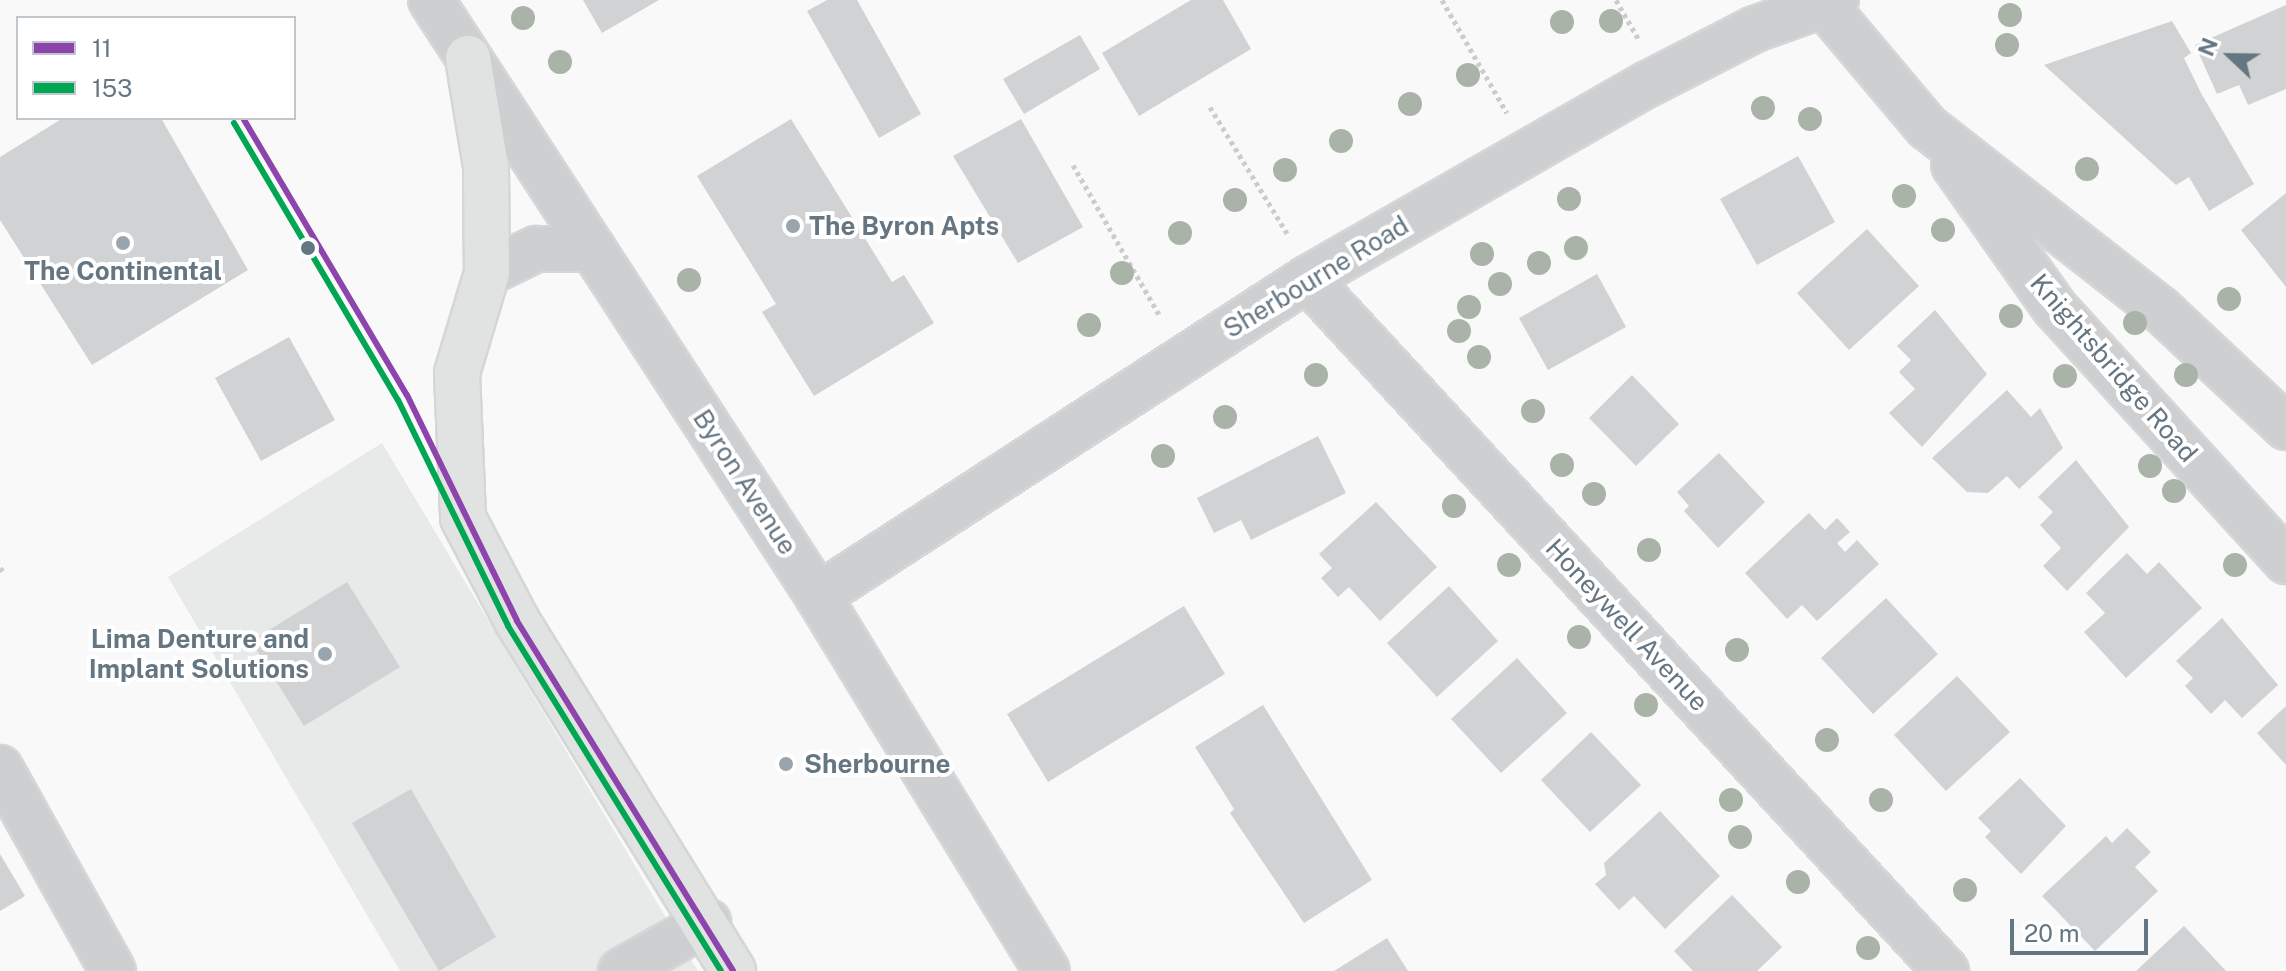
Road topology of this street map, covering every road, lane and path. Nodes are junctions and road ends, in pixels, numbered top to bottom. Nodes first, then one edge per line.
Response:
1 (431, 0) edge
2 (1442, 0) edge
3 (1616, 0) edge
4 (1826, 2) edge
5 (1640, 41) dead end
6 (468, 58) junction
7 (1210, 107) dead end
8 (1507, 114) dead end
9 (1927, 127) junction
10 (1073, 165) dead end
11 (1287, 233) dead end
12 (593, 249) junction
13 (487, 273) junction
14 (1307, 279) junction
15 (1160, 316) dead end
16 (2286, 427) edge
17 (2286, 561) edge
18 (818, 596) junction
19 (0, 768) edge
20 (708, 922) junction
21 (113, 971) edge
22 (621, 971) edge
23 (733, 971) edge
24 (1047, 971) edge
25 (1946, 971) edge

1 - 6 street, Byron Avenue
2 - 8 path
3 - 5 path
4 - 9 street, Knightsbridge Road
4 - 14 street, Sherbourne Road
6 - 12 street, Byron Avenue
6 - 13 main road
7 - 11 path
9 - 16 street, Knightsbridge Road
9 - 17 street, Knightsbridge Road
10 - 15 path
12 - 13 street
12 - 18 street, Byron Avenue
13 - 20 main road
14 - 18 street, Sherbourne Road
14 - 25 street, Honeywell Avenue
18 - 24 street, Byron Avenue
19 - 21 street
20 - 22 street
20 - 23 main road

